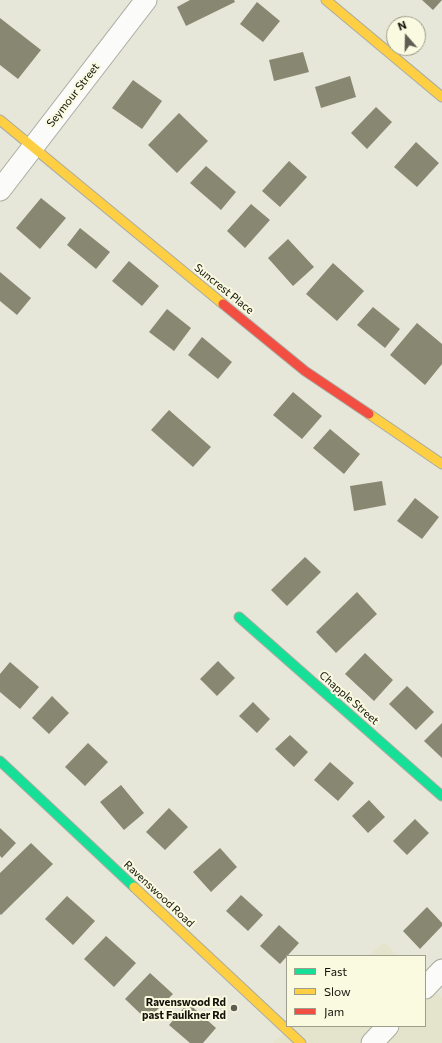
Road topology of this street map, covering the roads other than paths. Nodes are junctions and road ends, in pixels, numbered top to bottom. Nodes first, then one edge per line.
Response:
1 (146, 0) edge
2 (326, 0) edge
3 (442, 97) edge
4 (0, 120) edge
5 (33, 147) junction
6 (0, 190) edge
7 (442, 464) edge
8 (239, 617) dead end
9 (0, 761) edge
10 (442, 796) edge
11 (442, 970) edge
12 (426, 987) edge
13 (387, 1027) edge
14 (301, 1043) edge
15 (372, 1043) edge

1 - 5 street, Seymour Street
2 - 3 street
4 - 5 street, Suncrest Place
5 - 6 street, Seymour Street
5 - 7 street, Suncrest Place
8 - 10 street, Chapple Street
9 - 14 street, Ravenswood Road
11 - 12 street
13 - 15 street

